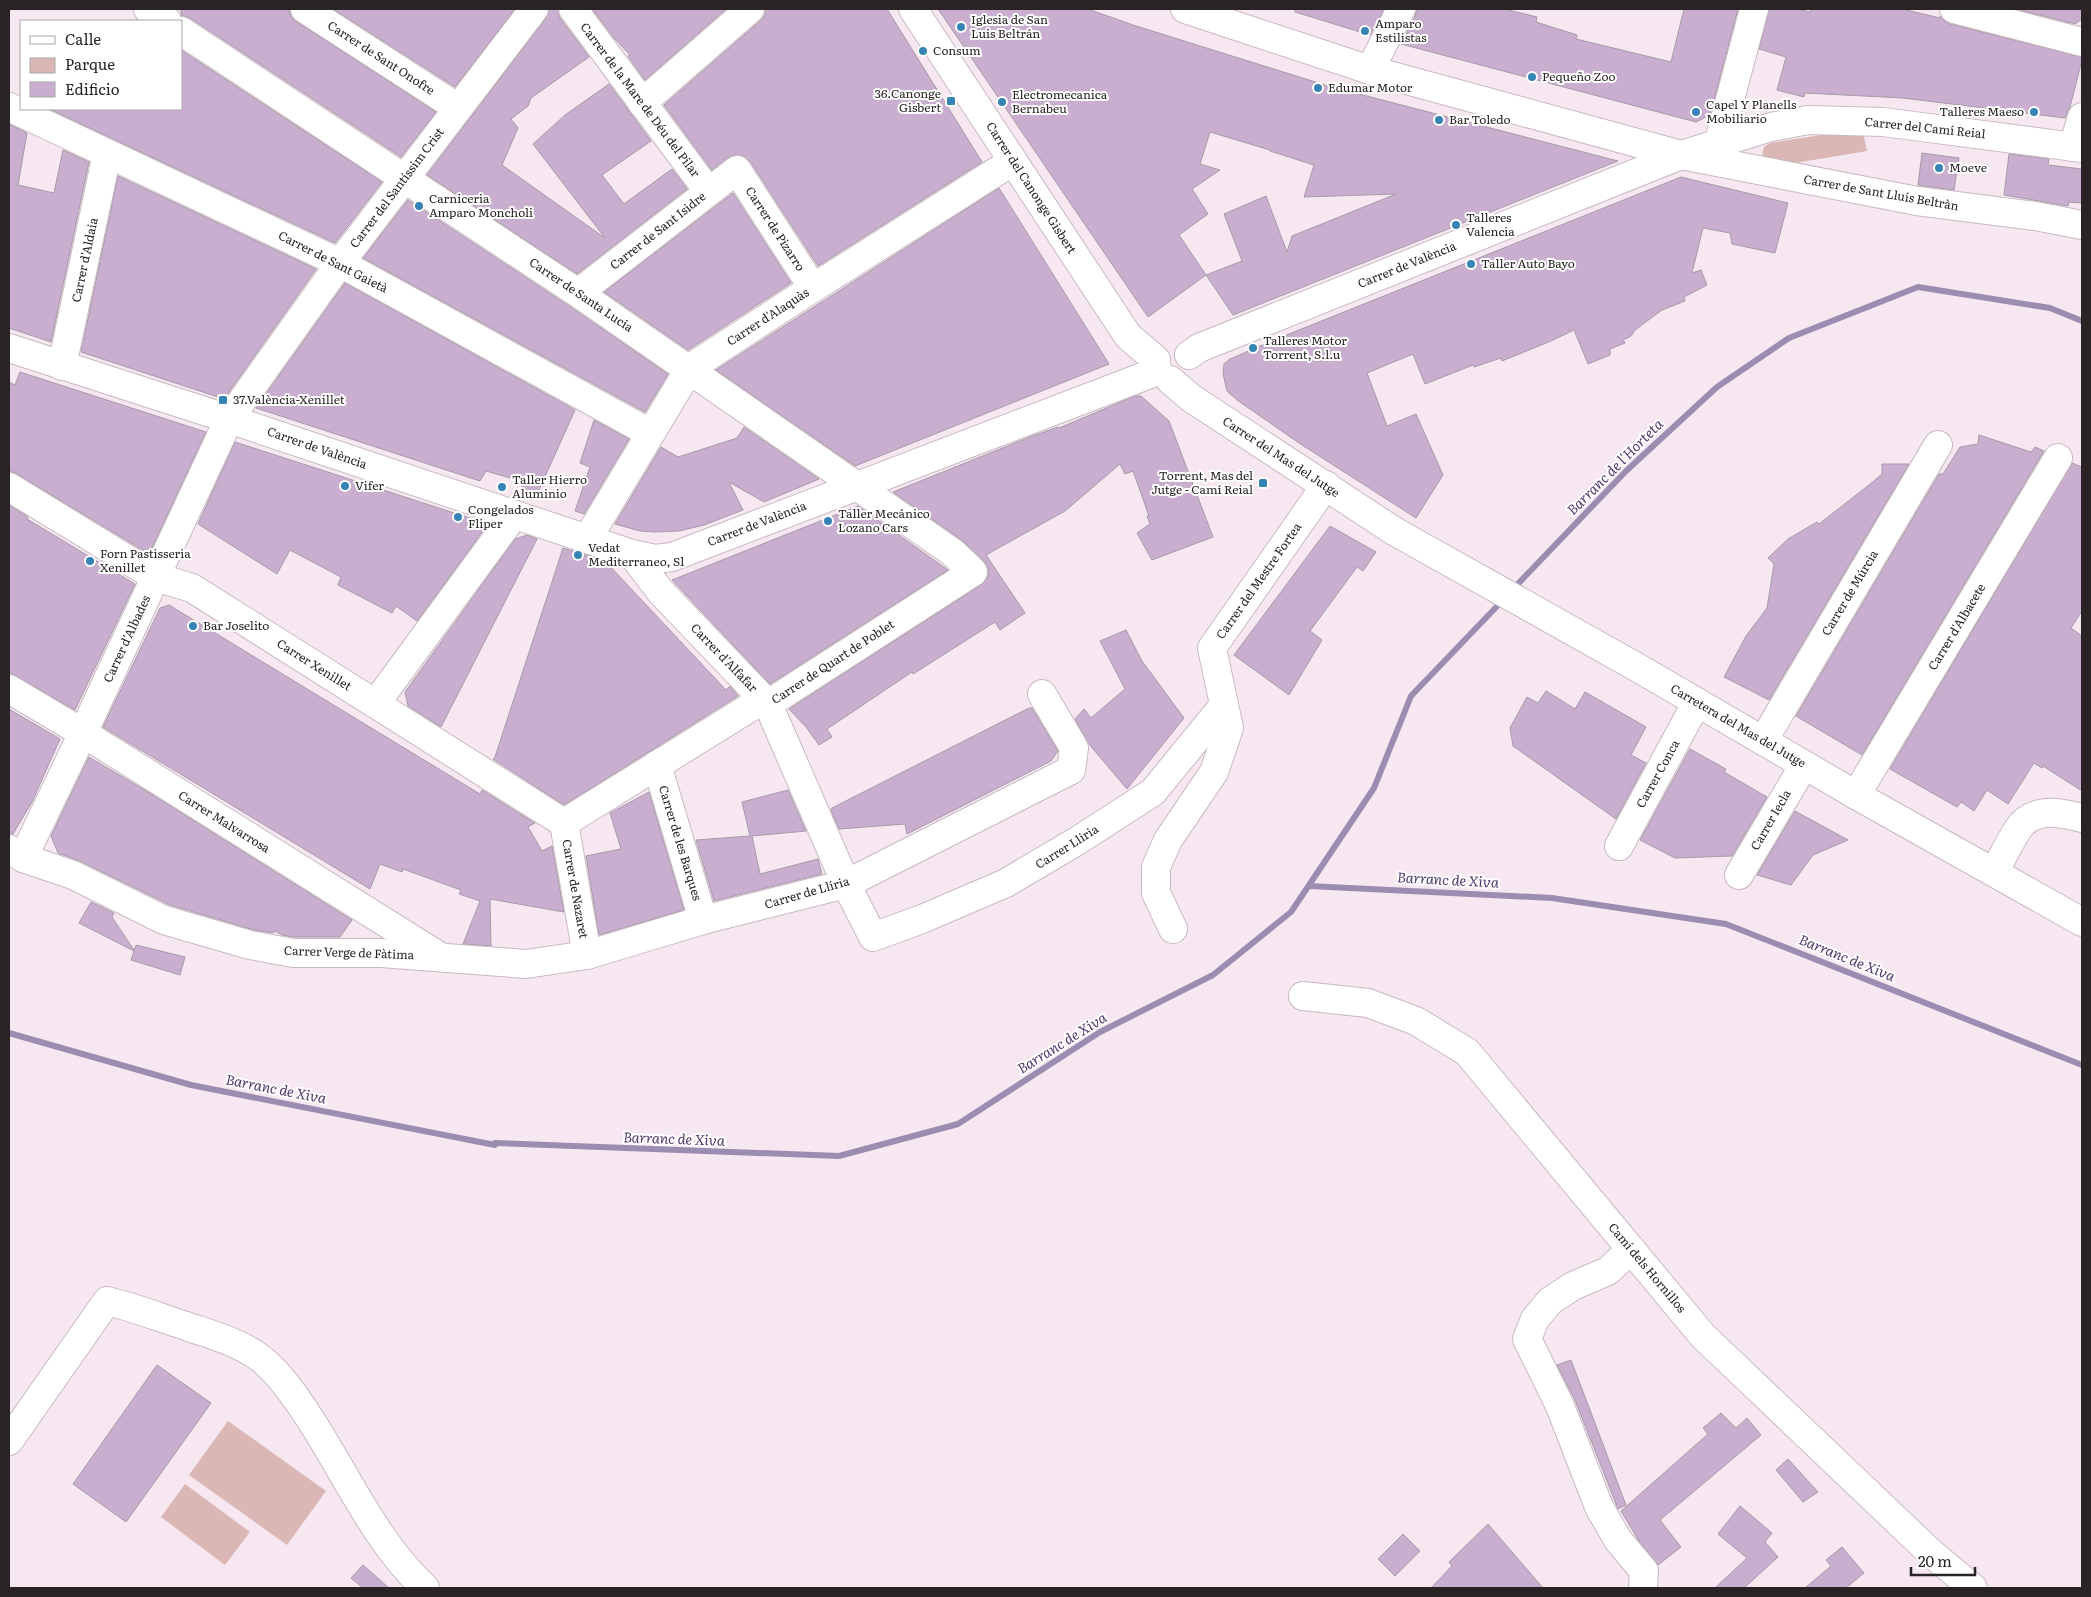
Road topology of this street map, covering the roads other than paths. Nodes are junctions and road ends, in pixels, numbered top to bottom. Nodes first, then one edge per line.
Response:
1 (148, 9) edge
2 (305, 9) edge
3 (534, 9) edge
4 (573, 9) edge
5 (750, 9) edge
6 (913, 9) edge
7 (1185, 9) edge
8 (1401, 9) edge
9 (1754, 9) edge
10 (1954, 9) edge
11 (165, 20) edge
12 (182, 32) edge
13 (2082, 42) edge
14 (1370, 70) junction
15 (642, 102) junction
16 (9, 107) edge
17 (458, 108) junction
18 (2082, 117) edge
19 (1718, 145) junction
20 (2078, 147) edge
21 (107, 154) junction
22 (1681, 155) junction
23 (1013, 161) junction
24 (737, 170) joint
25 (404, 179) junction
26 (708, 191) junction
27 (2082, 225) edge
28 (340, 263) junction
29 (812, 288) junction
30 (578, 293) junction
31 (9, 348) edge
32 (62, 366) junction
33 (690, 368) junction
34 (1161, 371) junction
35 (229, 419) junction
36 (650, 433) junction
37 (1938, 446) dead end
38 (2058, 458) dead end
39 (857, 485) junction
40 (1326, 485) junction
41 (9, 486) edge
42 (514, 515) junction
43 (1394, 531) joint
44 (588, 538) junction
45 (632, 554) junction
46 (972, 572) joint
47 (156, 577) junction
48 (9, 689) edge
49 (1042, 694) dead end
50 (1697, 702) junction
51 (376, 703) junction
52 (768, 704) junction
53 (1224, 705) junction
54 (83, 734) junction
55 (1763, 740) junction
56 (1804, 764) junction
57 (657, 765) junction
58 (1856, 795) junction
59 (2082, 818) edge
60 (564, 823) junction
61 (1619, 846) dead end
62 (16, 853) edge
63 (1994, 872) junction
64 (1739, 875) dead end
65 (846, 884) junction
66 (703, 920) junction
67 (2082, 922) edge
68 (1173, 929) dead end
69 (873, 937) joint
70 (587, 955) junction
71 (439, 956) junction
72 (1304, 996) dead end
73 (1631, 1249) junction
74 (9, 1441) edge
75 (425, 1588) edge
76 (1643, 1588) edge
77 (1973, 1588) edge

1 - 11 street
2 - 17 street, Carrer de Sant Onofre
3 - 17 street, Carrer del Santíssim Crist
4 - 15 street, Carrer de la Mare de Déu del Pilar
5 - 15 street
6 - 23 street, Carrer del Canonge Gisbert
7 - 14 street, Carrer de Sant Lluís Beltràn
8 - 14 street
9 - 19 street
10 - 13 street
12 - 25 street, Carrer de Santa Lucia
14 - 22 street, Carrer de Sant Lluís Beltràn
15 - 26 street, Carrer de la Mare de Déu del Pilar
16 - 21 street, Carrer de Sant Gaietà
17 - 25 street, Carrer del Santíssim Crist
18 - 20 street
19 - 20 street, Carrer del Camí Reial
19 - 22 street, Carrer del Camí Reial
21 - 28 street, Carrer de Sant Gaietà
21 - 32 street, Carrer d'Aldaia
22 - 27 street, Carrer de Sant Lluís Beltràn
22 - 34 street, Carrer de València
23 - 29 street, Carrer d'Alaquàs
23 - 34 street, Carrer del Canonge Gisbert
24 - 26 street, Carrer de Sant Isidre
24 - 29 street, Carrer de Pizarro
25 - 28 street, Carrer del Santíssim Crist
25 - 30 street, Carrer de Santa Lucia
26 - 30 street, Carrer de Sant Isidre
28 - 35 street, Carrer del Santíssim Crist
28 - 36 street, Carrer de Sant Gaietà
29 - 33 street, Carrer d'Alaquàs
30 - 33 street, Carrer de Santa Lucia
31 - 32 street, Carrer de València
32 - 35 street, Carrer de València
33 - 36 street, Carrer d'Alaquàs
33 - 39 street, Carrer de Santa Lucia
34 - 39 street, Carrer de València
34 - 40 street, Carrer del Mas del Jutge
35 - 42 street, Carrer de València
35 - 47 street, Carrer d'Albades
36 - 44 street, Carrer d'Alaquàs
37 - 55 street, Carrer de Múrcia
38 - 58 street, Carrer d'Albacete
39 - 45 street, Carrer de València
39 - 46 street, Carrer de Santa Lucia
40 - 43 street, Carrer del Mas del Jutge
40 - 53 street, Carrer del Mestre Fortea
41 - 47 street, Carrer Xenillet
42 - 44 street, Carrer de València
42 - 51 street
43 - 50 street, Carretera del Mas del Jutge
44 - 45 street, Carrer de València
45 - 52 street, Carrer d'Alfafar
46 - 52 street, Carrer de Quart de Poblet
47 - 51 street, Carrer Xenillet
47 - 54 street, Carrer d'Albades
48 - 54 street, Carrer Malvarrosa
49 - 65 street, Carrer de Llíria
50 - 55 street, Carretera del Mas del Jutge
50 - 61 street, Carrer Conca
51 - 60 street, Carrer Xenillet
52 - 57 street, Carrer de Quart de Poblet
52 - 65 street, Carrer d'Alfafar
53 - 68 street, Carrer del Mestre Fortea
53 - 69 street, Carrer Lliria
54 - 62 street, Carrer d'Albades
54 - 71 street, Carrer Malvarrosa
55 - 56 street, Carretera del Mas del Jutge
56 - 58 street, Carretera del Mas del Jutge
56 - 64 street, Carrer Iecla
57 - 60 street, Carrer de Quart de Poblet
57 - 66 street, Carrer de les Barques
58 - 63 street, Carretera del Mas del Jutge
59 - 63 street
60 - 70 street, Carrer de Nazaret
62 - 71 street, Carrer Verge de Fàtima
63 - 67 street, Carretera del Mas del Jutge
65 - 66 street, Carrer de Llíria
65 - 69 street, Carrer d'Alfafar
66 - 70 street, Carrer de Llíria
70 - 71 street, Carrer de Llíria
72 - 73 street, Camí dels Hornillos
73 - 76 street
73 - 77 street, Camí dels Hornillos
74 - 75 street

